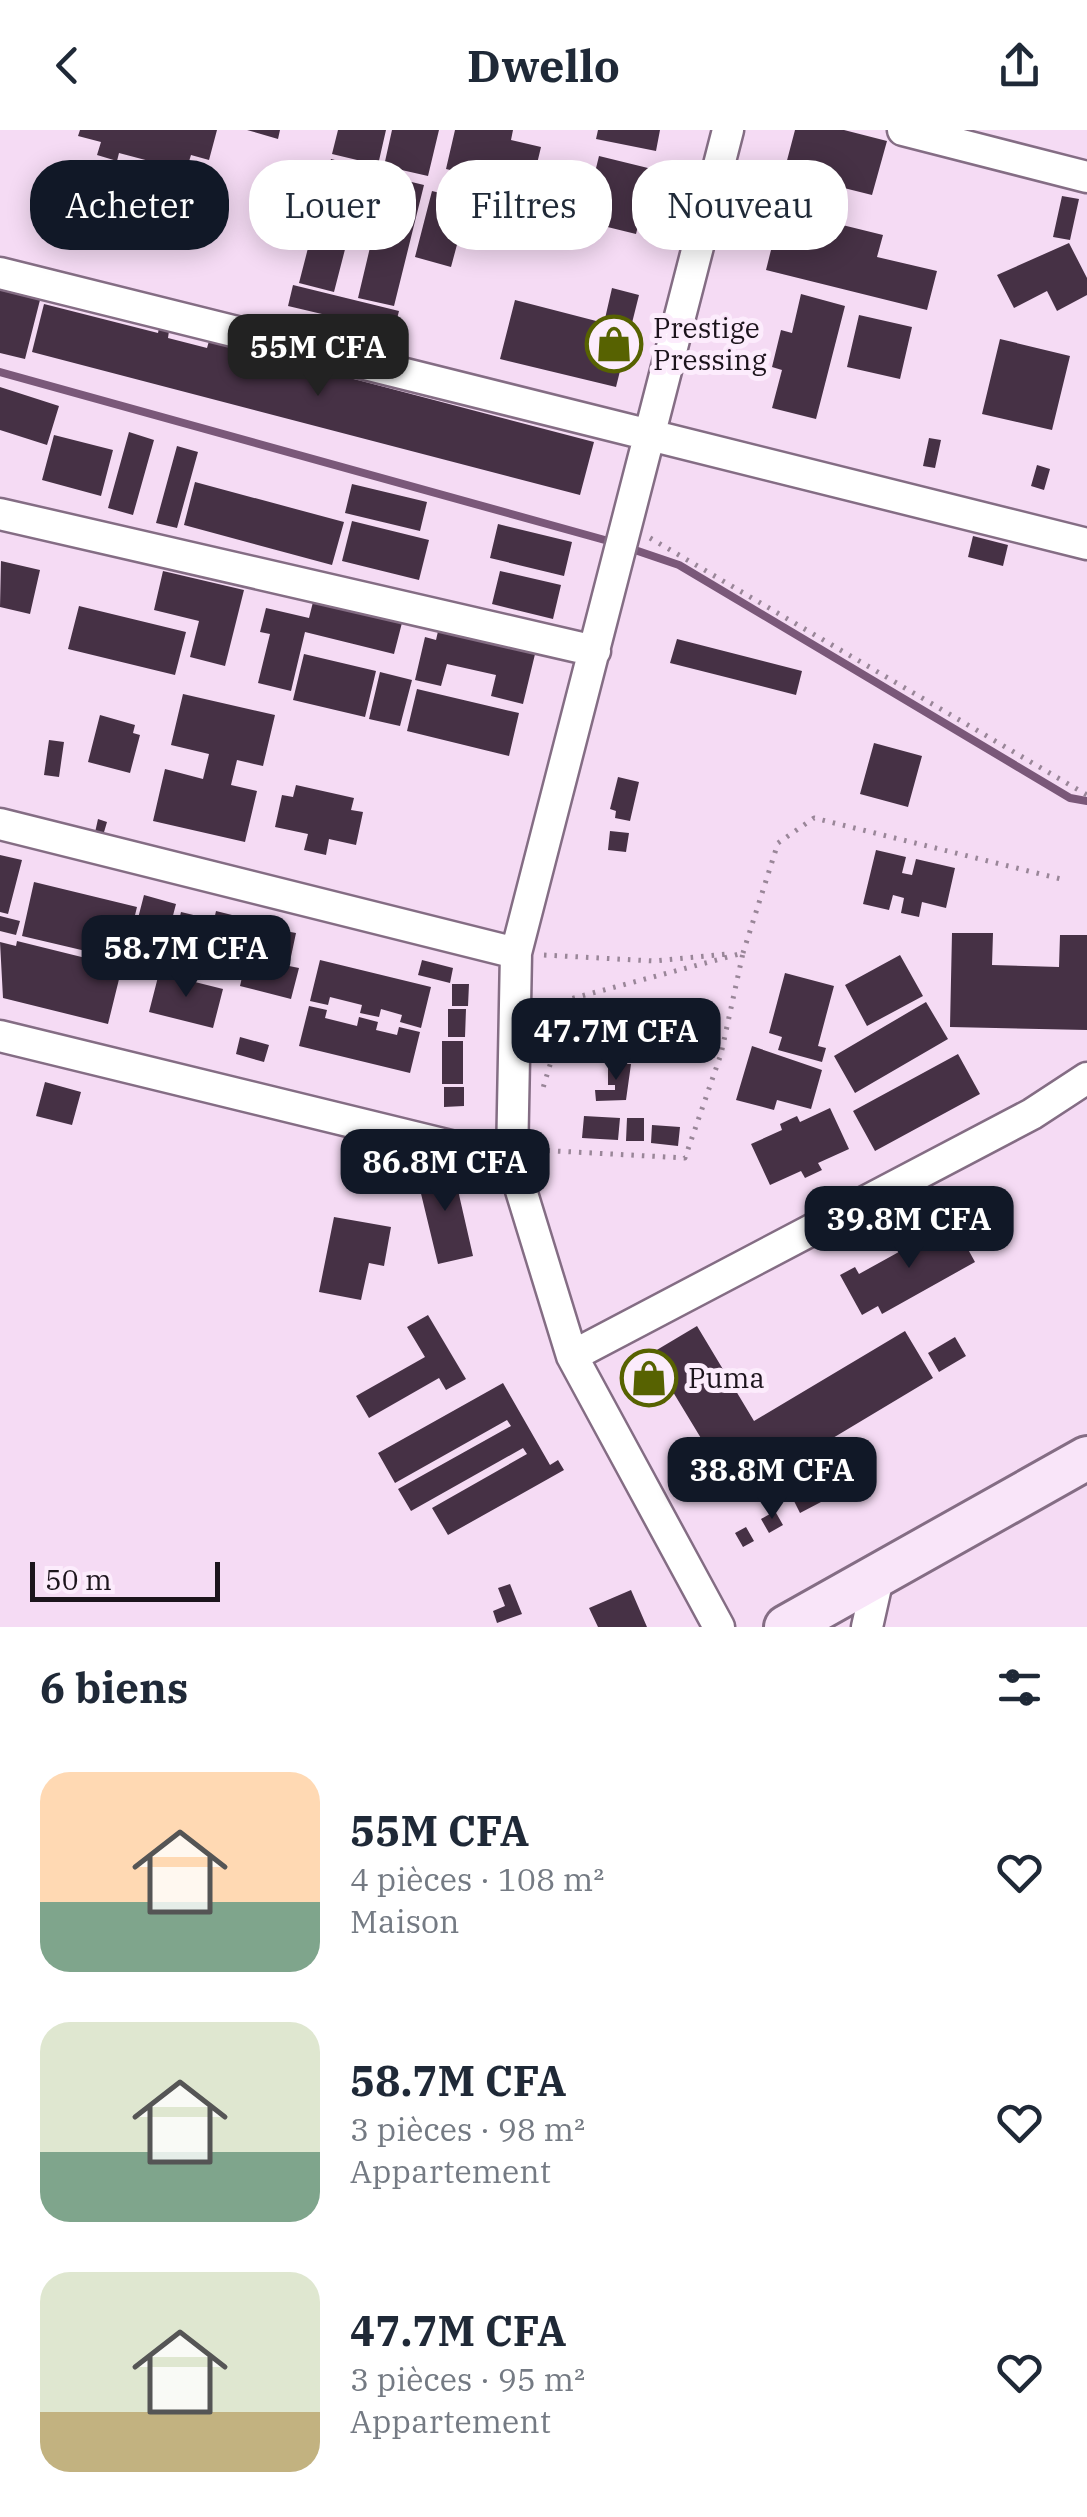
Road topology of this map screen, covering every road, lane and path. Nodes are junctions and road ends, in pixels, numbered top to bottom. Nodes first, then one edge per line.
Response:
1 (728, 130) edge
2 (903, 130) edge
3 (1087, 177) edge
4 (0, 272) edge
5 (652, 435) junction
6 (0, 514) edge
7 (629, 525) junction
8 (1087, 544) edge
9 (594, 651) junction
10 (1087, 795) edge
11 (0, 824) edge
12 (1064, 880) dead end
13 (743, 953) junction
14 (516, 954) junction
15 (0, 1036) edge
16 (1087, 1078) edge
17 (542, 1093) dead end
18 (512, 1162) junction
19 (572, 1356) junction
20 (1087, 1458) edge
21 (878, 1578) junction
22 (719, 1627) edge
23 (786, 1627) edge
24 (866, 1627) edge

1 - 5 street
2 - 3 street
4 - 5 street
5 - 7 street
5 - 8 street
6 - 9 street
7 - 9 street
7 - 10 path
9 - 14 street
11 - 14 street
12 - 13 path
13 - 14 path
13 - 17 path
13 - 18 path
14 - 18 street
15 - 18 street
16 - 19 street
18 - 19 street
19 - 22 street
20 - 21 main road
21 - 23 main road
21 - 24 street

